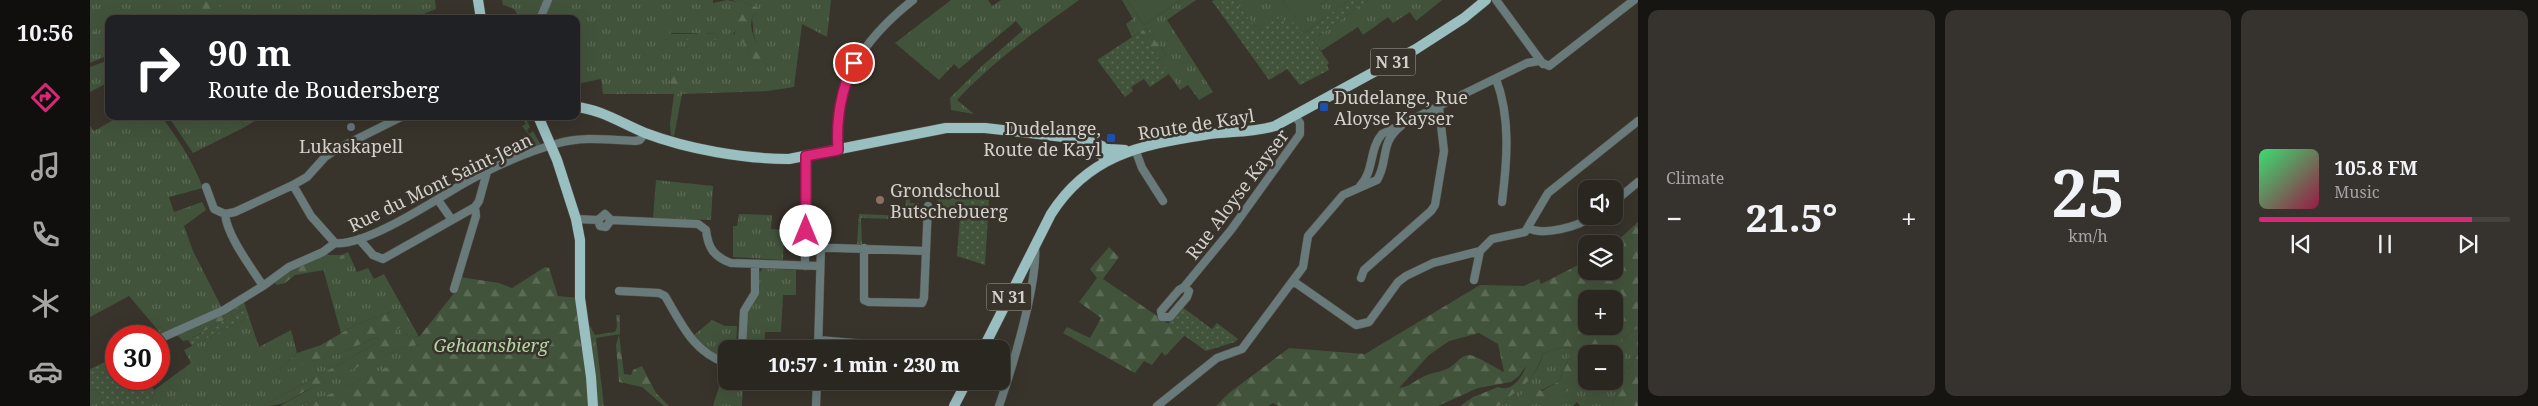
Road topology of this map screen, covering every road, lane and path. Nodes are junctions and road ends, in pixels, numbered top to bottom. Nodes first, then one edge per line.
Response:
1 (478, 0) edge
2 (548, 0) edge
3 (912, 0) edge
4 (1486, 0) edge
5 (1496, 0) edge
6 (1634, 0) edge
7 (480, 15) edge
8 (542, 15) edge
9 (1543, 64) junction
10 (1496, 79) junction
11 (580, 108) edge
12 (1439, 108) junction
13 (1295, 116) junction
14 (395, 120) edge
15 (535, 120) edge
16 (540, 120) edge
17 (1638, 121) edge
18 (1401, 126) junction
19 (645, 133) junction
20 (550, 146) junction
21 (1375, 146) junction
22 (1386, 146) junction
23 (1135, 149) junction
24 (838, 150) junction
25 (1108, 154) junction
26 (806, 156) junction
27 (487, 172) junction
28 (1368, 175) junction
29 (1376, 180) junction
30 (1638, 182) edge
31 (293, 186) junction
32 (206, 187) dead end
33 (1358, 188) junction
34 (1623, 194) edge
35 (438, 200) junction
36 (1163, 201) dead end
37 (1502, 202) dead end
38 (928, 206) dead end
39 (475, 207) junction
40 (225, 214) junction
41 (576, 219) junction
42 (452, 220) junction
43 (1578, 225) edge
44 (1528, 228) junction
45 (359, 239) junction
46 (335, 243) junction
47 (1035, 246) junction
48 (806, 247) junction
49 (821, 247) junction
50 (864, 248) junction
51 (926, 251) junction
52 (1480, 251) junction
53 (755, 264) junction
54 (805, 266) junction
55 (820, 266) junction
56 (1361, 278) dead end
57 (1474, 280) dead end
58 (1293, 281) junction
59 (264, 286) junction
60 (1184, 288) dead end
61 (454, 290) dead end
62 (620, 291) dead end
63 (170, 334) edge
64 (742, 340) edge
65 (818, 340) edge
66 (988, 340) edge
67 (718, 360) edge
68 (817, 390) edge
69 (962, 390) edge
70 (593, 406) edge
71 (816, 406) edge
72 (954, 406) edge
73 (999, 406) edge
74 (1157, 406) edge

1 - 7 main road
2 - 8 street
3 - 24 street
4 - 13 main road, Route de Kayl / N 31
5 - 9 street
6 - 9 street
9 - 10 street
10 - 12 street
10 - 37 street
11 - 19 main road
12 - 18 street
12 - 56 street
13 - 23 main road, Route de Kayl / N 31
13 - 60 street, Rue Aloyse Kayser
14 - 31 street
15 - 20 main road
16 - 20 main road
17 - 44 street
18 - 21 street
18 - 22 street
19 - 20 street, Rue du Mont Saint-Jean
19 - 26 main road
20 - 27 street, Rue du Mont Saint-Jean
20 - 41 main road
21 - 22 street
21 - 28 street
22 - 29 street
23 - 25 main road, Route de Kayl / N 31
23 - 36 street
24 - 25 main road
24 - 26 main road
25 - 47 main road, Route de Kayl / N 31
26 - 48 street
27 - 35 street, Rue du Mont Saint-Jean
27 - 39 street
28 - 29 street
28 - 33 street
29 - 33 street
30 - 34 street
31 - 40 street
31 - 46 street
32 - 40 street
33 - 58 street
35 - 42 street
35 - 45 street, Rue du Mont Saint-Jean
38 - 51 street
39 - 42 street
39 - 61 street
40 - 59 street
41 - 53 street
41 - 70 main road
42 - 45 street
43 - 44 street
44 - 52 street
45 - 46 street, Rue du Mont Saint-Jean
46 - 59 street, Rue du Mont Saint-Jean
47 - 66 main road, Route de Kayl / N 31
47 - 73 street
48 - 49 street
48 - 54 street
49 - 50 street
49 - 55 street
50 - 51 street
50 - 51 street
52 - 57 street
52 - 58 street
53 - 54 street
53 - 64 street
54 - 55 street
55 - 65 street
58 - 74 street
59 - 63 street, Rue du Mont Saint-Jean
62 - 67 street
68 - 71 street
69 - 72 main road

